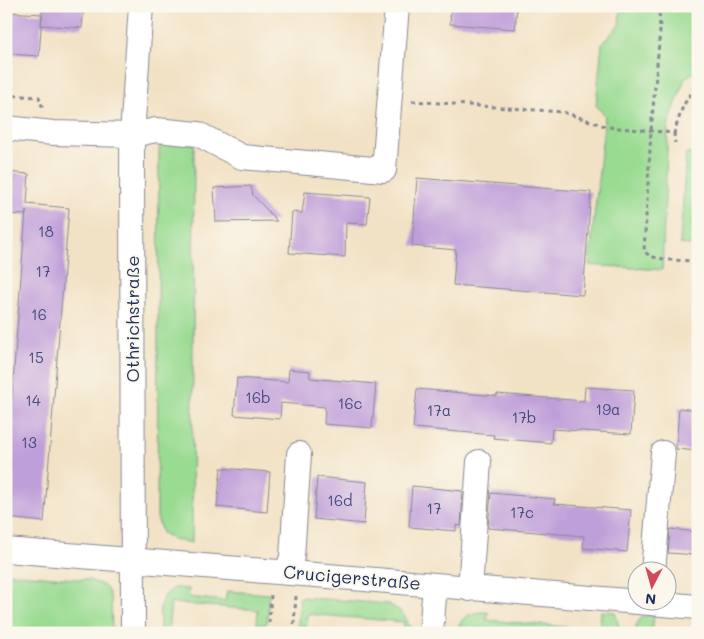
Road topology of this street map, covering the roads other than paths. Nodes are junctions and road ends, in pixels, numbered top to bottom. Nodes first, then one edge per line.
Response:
1 (141, 6) edge
2 (397, 6) edge
3 (6, 128) edge
4 (132, 135) junction
5 (662, 453) dead end
6 (299, 454) dead end
7 (479, 462) dead end
8 (6, 550) edge
9 (134, 560) junction
10 (654, 562) edge
11 (292, 582) junction
12 (435, 586) junction
13 (470, 589) junction
14 (626, 600) edge
15 (676, 605) edge
16 (698, 607) edge
17 (133, 633) edge
18 (431, 633) edge

1 - 4 street, Othrichstraße
2 - 4 street
3 - 4 street
4 - 9 street, Othrichstraße
5 - 10 street
6 - 11 street
7 - 13 street
8 - 9 street, Crucigerstraße
9 - 11 street, Crucigerstraße
9 - 17 street, Othrichstraße
11 - 12 street, Crucigerstraße
12 - 13 street, Crucigerstraße
12 - 18 street
13 - 14 street, Crucigerstraße
15 - 16 street, Crucigerstraße

